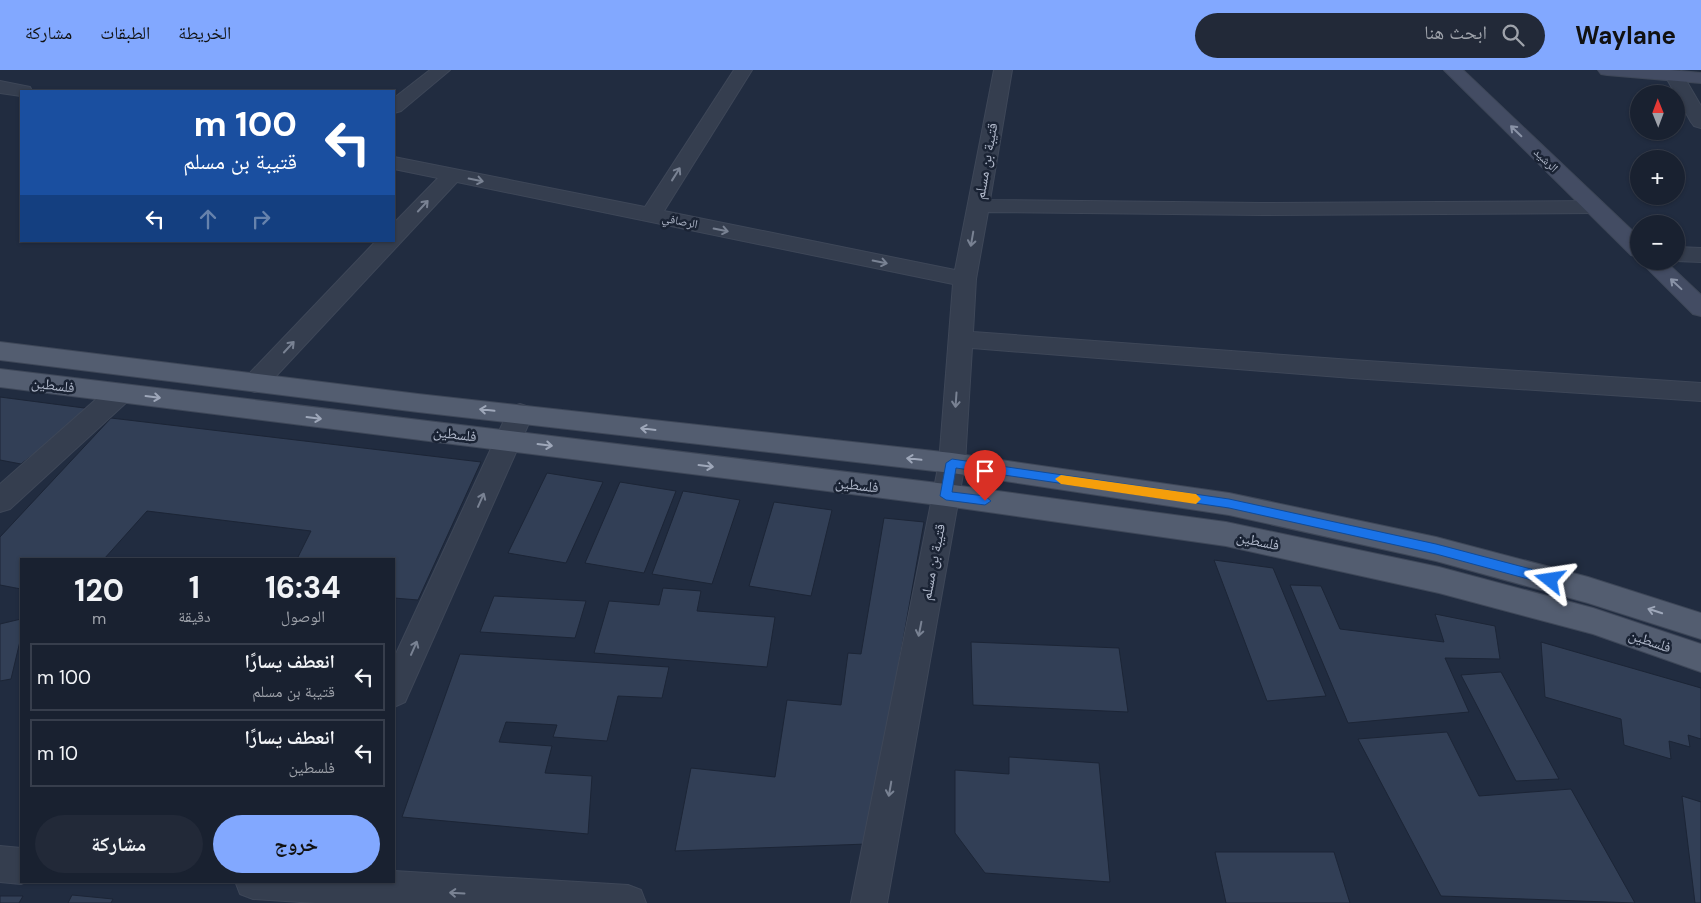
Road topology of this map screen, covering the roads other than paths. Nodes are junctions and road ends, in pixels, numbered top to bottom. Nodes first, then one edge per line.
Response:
1 (7, 70) edge
2 (441, 70) edge
3 (743, 70) edge
4 (1003, 70) edge
5 (1453, 70) edge
6 (1608, 70) edge
7 (0, 72) edge
8 (1673, 73) edge
9 (1701, 78) edge
10 (0, 87) edge
11 (20, 90) edge
12 (395, 106) edge
13 (1701, 122) edge
14 (395, 164) edge
15 (452, 175) junction
16 (978, 206) junction
17 (1595, 206) junction
18 (651, 215) junction
19 (395, 235) edge
20 (1630, 241) edge
21 (388, 242) edge
22 (1685, 254) edge
23 (1701, 255) edge
24 (1661, 270) edge
25 (965, 279) junction
26 (1701, 308) edge
27 (961, 339) junction
28 (0, 351) edge
29 (0, 378) edge
30 (255, 383) junction
31 (1701, 392) edge
32 (119, 394) junction
33 (520, 414) junction
34 (507, 440) junction
35 (760, 442) junction
36 (952, 463) junction
37 (752, 472) junction
38 (946, 496) junction
39 (0, 501) edge
40 (1701, 626) edge
41 (1701, 658) edge
42 (395, 690) edge
43 (0, 864) edge
44 (20, 866) edge
45 (265, 883) edge
46 (305, 890) edge
47 (628, 903) edge
48 (869, 903) edge

1 - 7 street
2 - 12 street
18 -> 3 street
4 - 16 street, قتيبة بن مسلم
17 -> 5 main road, الرشيد
6 - 8 main road
8 - 9 main road
8 - 13 street
10 - 11 street
14 - 15 street, الرصافي
15 -> 18 street, الرصافي
19 -> 15 street
16 - 17 street
16 -> 25 street, قتيبة بن مسلم
17 - 20 main road, الرشيد
18 -> 25 street, الرصافي
30 -> 21 street
22 - 23 street
26 -> 24 main road
25 - 27 street, قتيبة بن مسلم
27 - 31 street
27 -> 36 street, قتيبة بن مسلم
28 - 30 main road, فلسطين
29 - 32 main road, فلسطين
33 -> 30 main road, فلسطين
32 -> 34 main road, فلسطين
32 - 39 street
33 - 34 street
35 -> 33 main road, فلسطين
34 -> 37 main road, فلسطين
42 -> 34 street
36 -> 35 main road, فلسطين
35 - 37 main road
36 - 38 street, قتيبة بن مسلم
40 -> 36 main road, فلسطين
37 - 38 main road, فلسطين
38 - 41 main road, فلسطين
38 -> 48 street, قتيبة بن مسلم
43 - 44 street
45 - 46 street
47 -> 46 street

